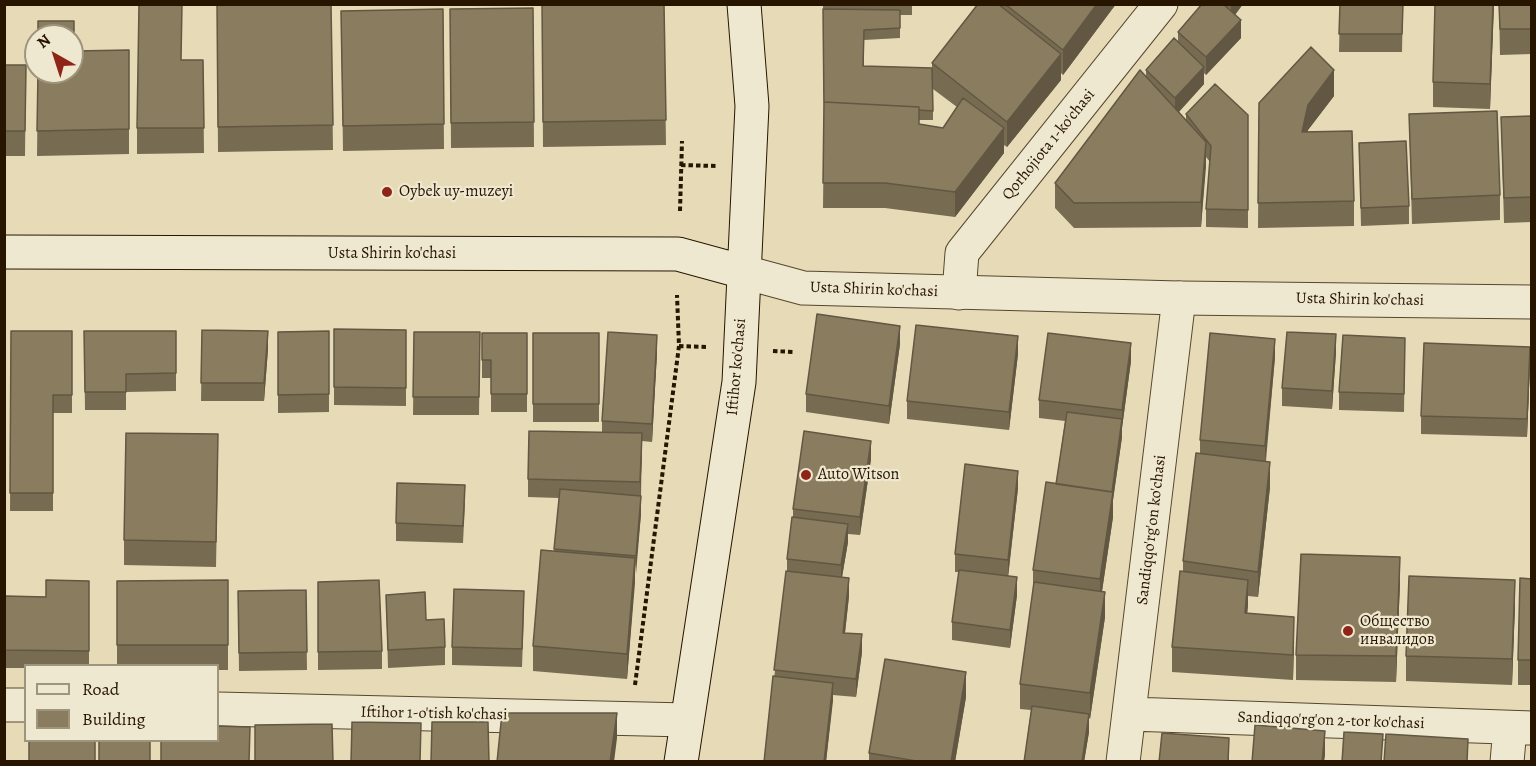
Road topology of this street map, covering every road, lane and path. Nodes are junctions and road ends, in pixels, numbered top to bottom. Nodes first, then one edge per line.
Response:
1 (744, 4) edge
2 (1150, 8) edge
3 (682, 141) dead end
4 (681, 165) junction
5 (717, 166) dead end
6 (680, 211) dead end
7 (4, 252) edge
8 (744, 272) junction
9 (958, 293) junction
10 (677, 295) dead end
11 (1179, 298) junction
12 (1532, 302) edge
13 (679, 346) junction
14 (704, 347) dead end
15 (4, 705) edge
16 (24, 705) edge
17 (219, 709) edge
18 (1130, 714) junction
19 (631, 718) junction
20 (687, 720) junction
21 (1521, 728) edge
22 (681, 762) edge
23 (1123, 762) edge
24 (1507, 762) edge

1 - 8 street, Iftihor ko'chasi
2 - 9 street, Qorhojiota 1-ko'chasi
3 - 4 path
4 - 5 path
4 - 6 path
7 - 8 street, Usta Shirin ko'chasi
8 - 9 street, Usta Shirin ko'chasi
8 - 20 street, Iftihor ko'chasi
9 - 11 street, Usta Shirin ko'chasi
10 - 13 path
11 - 12 street, Usta Shirin ko'chasi
11 - 18 street, Sandiqqo'rg'on ko'chasi
13 - 14 path
13 - 19 path
15 - 16 street
17 - 19 street, Iftihor 1-o'tish ko'chasi
18 - 21 street, Sandiqqo'rg'on 2-tor ko'chasi
18 - 23 street, Sandiqqo'rg'on ko'chasi
19 - 20 street, Iftihor 1-o'tish ko'chasi
20 - 22 street, Iftihor ko'chasi
21 - 24 street

